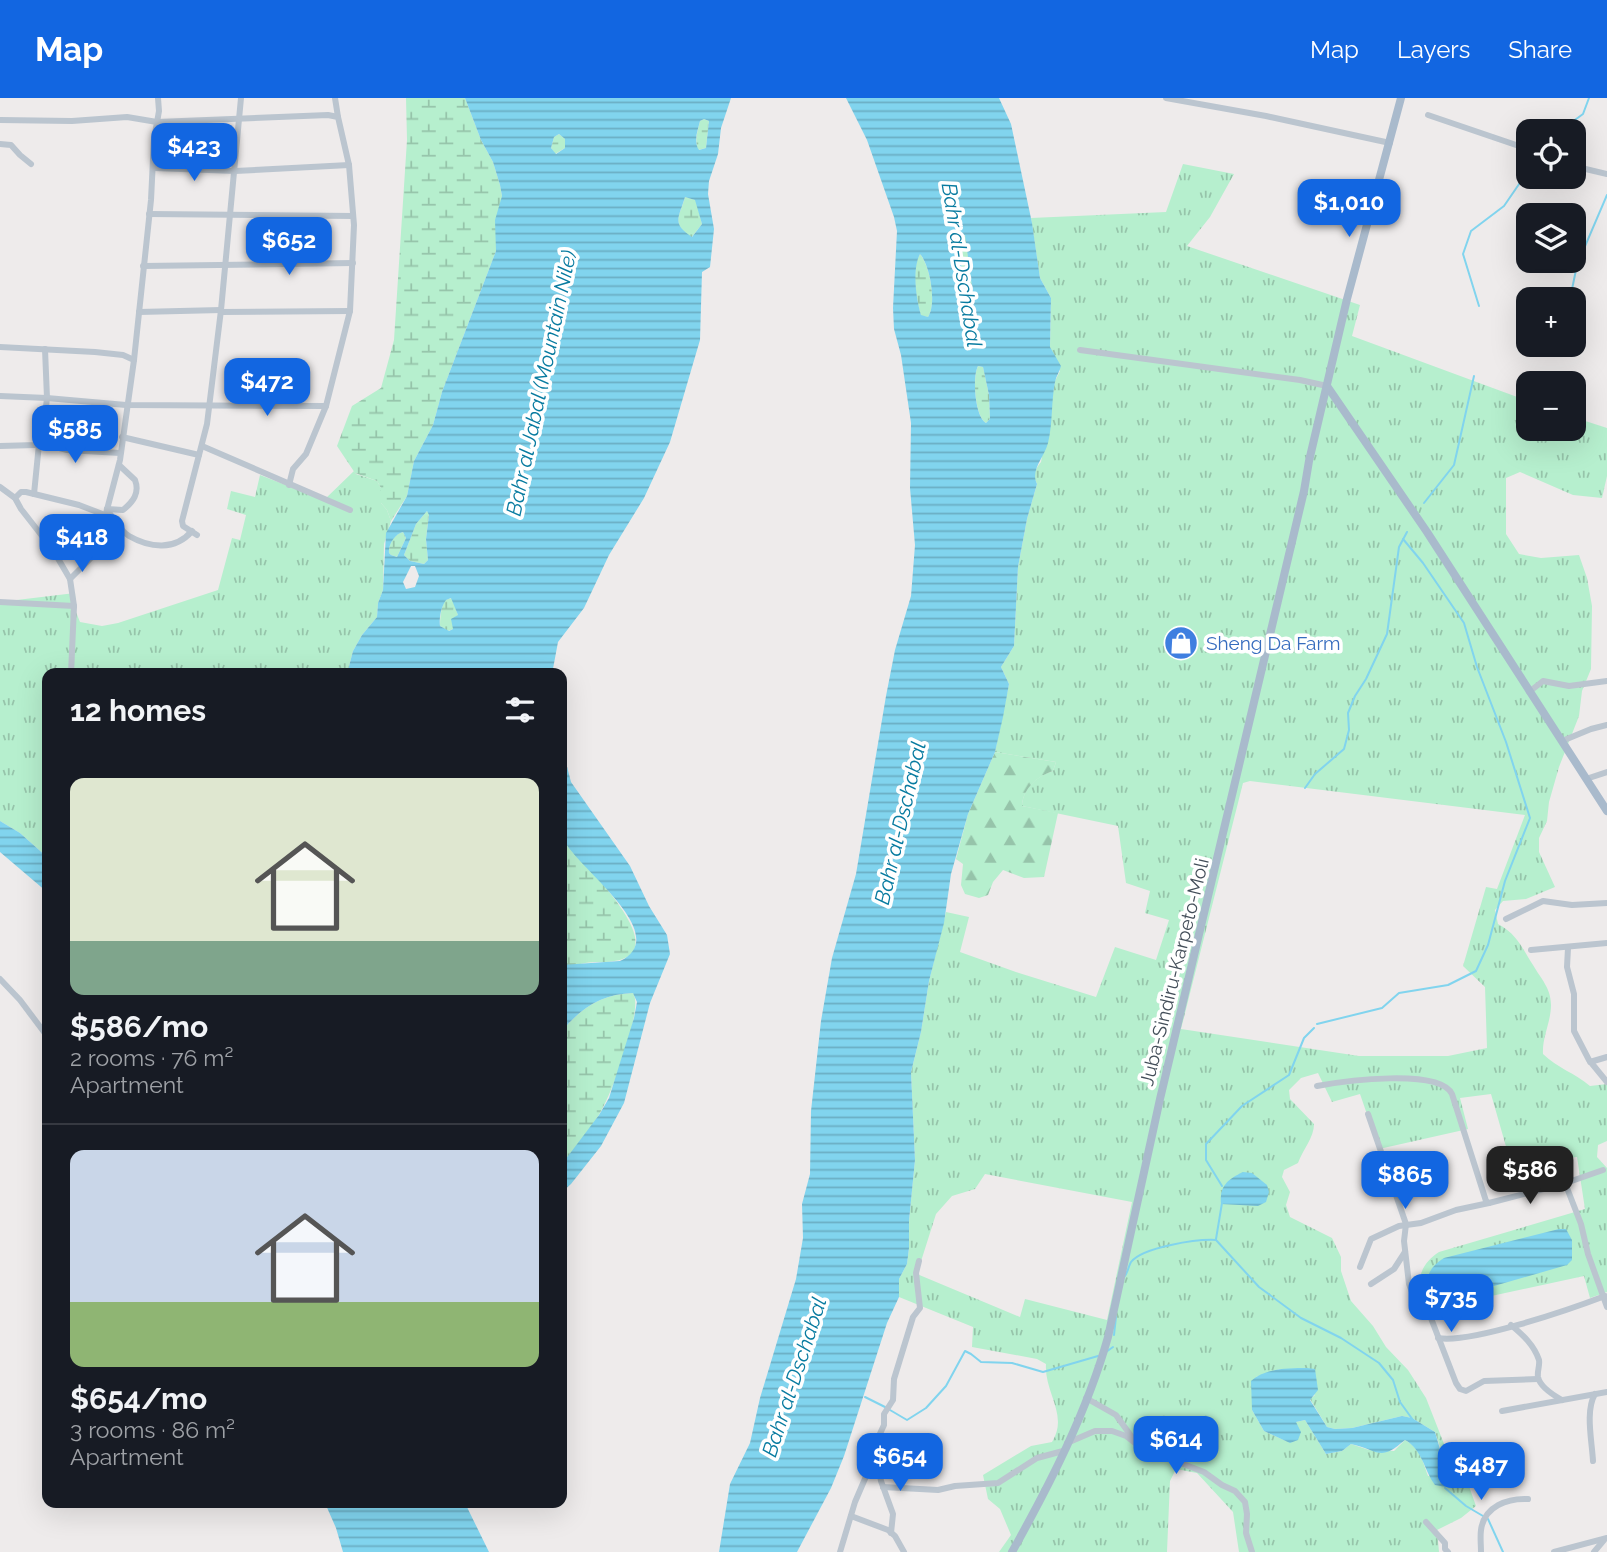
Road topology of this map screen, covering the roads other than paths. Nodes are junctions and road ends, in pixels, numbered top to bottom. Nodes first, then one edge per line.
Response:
1 (158, 98) edge
2 (241, 98) edge
3 (335, 98) edge
4 (1166, 98) edge
5 (1401, 98) edge
6 (1428, 115) dead end
7 (338, 117) junction
8 (0, 120) edge
9 (240, 120) junction
10 (158, 122) junction
11 (1390, 143) junction
12 (0, 144) edge
13 (1516, 145) edge
14 (31, 164) dead end
15 (349, 165) junction
16 (154, 168) junction
17 (1586, 169) edge
18 (235, 171) junction
19 (1607, 174) edge
20 (149, 214) junction
21 (230, 215) junction
22 (353, 216) junction
23 (353, 263) junction
24 (225, 264) junction
25 (144, 266) junction
26 (221, 311) junction
27 (350, 311) junction
28 (139, 312) junction
29 (0, 347) edge
30 (45, 349) junction
31 (1080, 350) dead end
32 (134, 360) junction
33 (1327, 386) junction
34 (0, 396) edge
35 (47, 398) junction
36 (126, 405) junction
37 (209, 405) junction
38 (326, 405) junction
39 (122, 437) junction
40 (40, 444) junction
41 (0, 446) edge
42 (202, 446) junction
43 (120, 453) junction
44 (199, 455) junction
45 (119, 465) junction
46 (289, 485) junction
47 (0, 487) edge
48 (34, 494) junction
49 (15, 498) junction
50 (350, 510) dead end
51 (106, 512) junction
52 (70, 579) junction
53 (0, 602) edge
54 (74, 606) junction
55 (71, 668) edge
56 (1607, 681) edge
57 (1529, 692) junction
58 (1607, 725) edge
59 (1562, 741) junction
60 (1607, 772) edge
61 (1586, 779) junction
62 (1607, 811) edge
63 (1607, 903) edge
64 (1506, 919) dead end
65 (1607, 943) edge
66 (1568, 948) junction
67 (1531, 950) dead end
68 (0, 979) edge
69 (42, 1029) edge
70 (1607, 1057) edge
71 (1590, 1062) junction
72 (1607, 1083) edge
73 (1317, 1086) dead end
74 (1368, 1114) dead end
75 (1603, 1170) dead end
76 (1563, 1184) junction
77 (1489, 1203) junction
78 (1406, 1224) junction
79 (1405, 1251) junction
80 (919, 1261) dead end
81 (1360, 1267) dead end
82 (1371, 1284) dead end
83 (1605, 1296) edge
84 (1607, 1307) edge
85 (1511, 1325) junction
86 (1438, 1338) junction
87 (1538, 1379) junction
88 (1607, 1392) edge
89 (1595, 1394) junction
90 (1086, 1398) junction
91 (1562, 1400) junction
92 (1502, 1411) dead end
93 (1135, 1441) junction
94 (1065, 1447) junction
95 (876, 1453) junction
96 (1593, 1461) dead end
97 (883, 1487) junction
98 (1528, 1499) dead end
99 (851, 1516) junction
100 (1426, 1522) dead end
101 (891, 1533) junction
102 (1606, 1538) edge
103 (841, 1551) edge
104 (904, 1552) edge
105 (1012, 1552) edge
106 (1252, 1552) edge
107 (1448, 1552) edge
108 (1480, 1552) edge
109 (1554, 1552) edge
110 (1594, 1552) edge

1 - 10 street
2 - 9 street
3 - 7 street
4 - 11 street
5 - 11 main road, Juba-Sindiru-Karpeto-Moli
6 - 13 street
7 - 9 street
7 - 15 street
8 - 10 street
9 - 10 street
9 - 18 street
10 - 16 street
11 - 33 main road, Juba-Sindiru-Karpeto-Moli
12 - 14 street
15 - 18 street
15 - 22 street
16 - 18 street
16 - 20 street
17 - 19 street
18 - 21 street
20 - 21 street
20 - 25 street
21 - 22 street
21 - 24 street
22 - 23 street
23 - 24 street
23 - 27 street
24 - 25 street
24 - 26 street
25 - 28 street
26 - 27 street
26 - 28 street
26 - 37 street
27 - 38 street
28 - 32 street
29 - 30 street
30 - 32 street
30 - 35 street
31 - 33 street
32 - 36 street
33 - 57 main road
33 - 90 main road, Juba-Sindiru-Karpeto-Moli
34 - 35 street
35 - 36 street
35 - 40 street
36 - 37 street
36 - 39 street
37 - 38 street
37 - 42 street
38 - 46 street
39 - 43 street
39 - 44 street
40 - 41 street
40 - 43 street
40 - 48 street
42 - 44 street
42 - 46 street
43 - 45 street
44 - 51 street
45 - 51 street
45 - 51 street
46 - 50 street
47 - 49 street
48 - 49 street
48 - 51 street
49 - 52 street
51 - 52 street
52 - 54 street
53 - 54 street
54 - 55 street
56 - 57 street
57 - 59 main road
58 - 59 street
59 - 61 main road
60 - 61 street
61 - 62 main road
63 - 64 street
65 - 66 street
66 - 67 street
66 - 71 street
68 - 69 street
70 - 71 street
71 - 72 street
73 - 77 street
74 - 78 street
75 - 76 street
76 - 77 street
76 - 83 street
77 - 78 street
78 - 79 street
78 - 81 street
79 - 82 street
79 - 86 street
80 - 95 street
83 - 84 street
83 - 85 street
85 - 86 street
85 - 87 street
86 - 87 street
87 - 91 street
88 - 89 street
89 - 91 street
89 - 96 street
90 - 93 street
90 - 94 main road, Juba-Sindiru-Karpeto-Moli
91 - 92 street
93 - 94 street
93 - 106 street
94 - 97 street
94 - 105 main road, Juba-Sindiru-Karpeto-Moli
95 - 97 street
95 - 99 street
97 - 101 street
98 - 108 street
99 - 101 street
99 - 103 street
100 - 107 street
101 - 104 street
102 - 109 street
102 - 110 street

